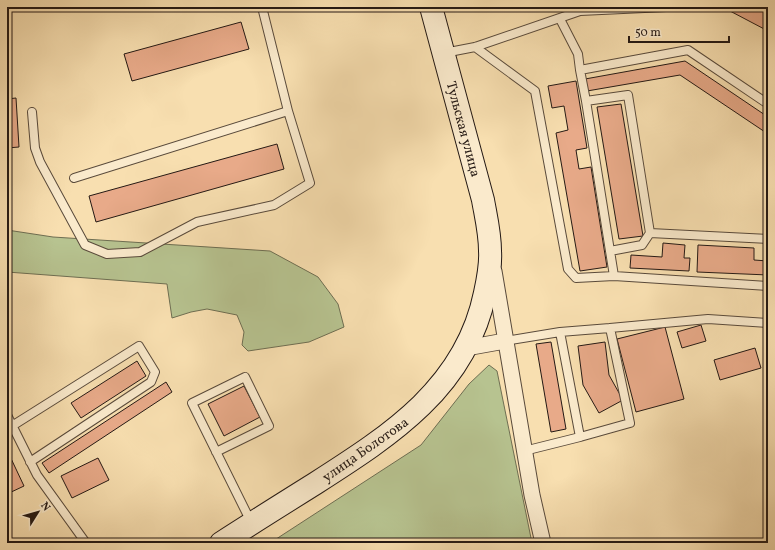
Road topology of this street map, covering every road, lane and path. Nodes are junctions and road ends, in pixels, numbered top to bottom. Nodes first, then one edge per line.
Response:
1 (262, 7) edge
2 (431, 7) edge
3 (666, 7) edge
4 (560, 19) junction
5 (475, 47) junction
6 (444, 53) junction
7 (580, 70) junction
8 (586, 101) junction
9 (768, 104) edge
10 (288, 111) junction
11 (32, 112) dead end
12 (74, 178) dead end
13 (650, 233) junction
14 (768, 239) edge
15 (610, 251) junction
16 (490, 252) junction
17 (614, 276) junction
18 (768, 286) edge
19 (768, 323) edge
20 (610, 328) junction
21 (560, 332) junction
22 (505, 342) junction
23 (466, 348) junction
24 (7, 415) edge
25 (12, 426) junction
26 (580, 437) junction
27 (524, 451) junction
28 (216, 452) junction
29 (30, 462) junction
30 (251, 523) junction
31 (86, 543) edge
32 (221, 543) edge
33 (543, 543) edge

1 - 10 lane
2 - 6 main road, Тульская улица
3 - 4 lane
4 - 5 lane
4 - 7 lane
5 - 6 lane
5 - 17 lane
6 - 16 main road, Тульская улица
7 - 8 lane
7 - 9 lane
8 - 13 lane
8 - 15 lane
10 - 11 lane
10 - 12 lane
13 - 14 lane
13 - 15 lane
15 - 17 lane
16 - 22 street
16 - 23 main road, улица Болотова
17 - 18 lane
19 - 20 lane
20 - 21 lane
20 - 26 lane
21 - 22 lane
21 - 26 lane
22 - 23 street
22 - 27 street
23 - 30 main road, улица Болотова
24 - 25 lane
25 - 29 lane
25 - 29 lane
26 - 27 lane
27 - 33 street
28 - 28 lane
28 - 30 lane
29 - 31 lane
30 - 32 main road, улица Болотова

